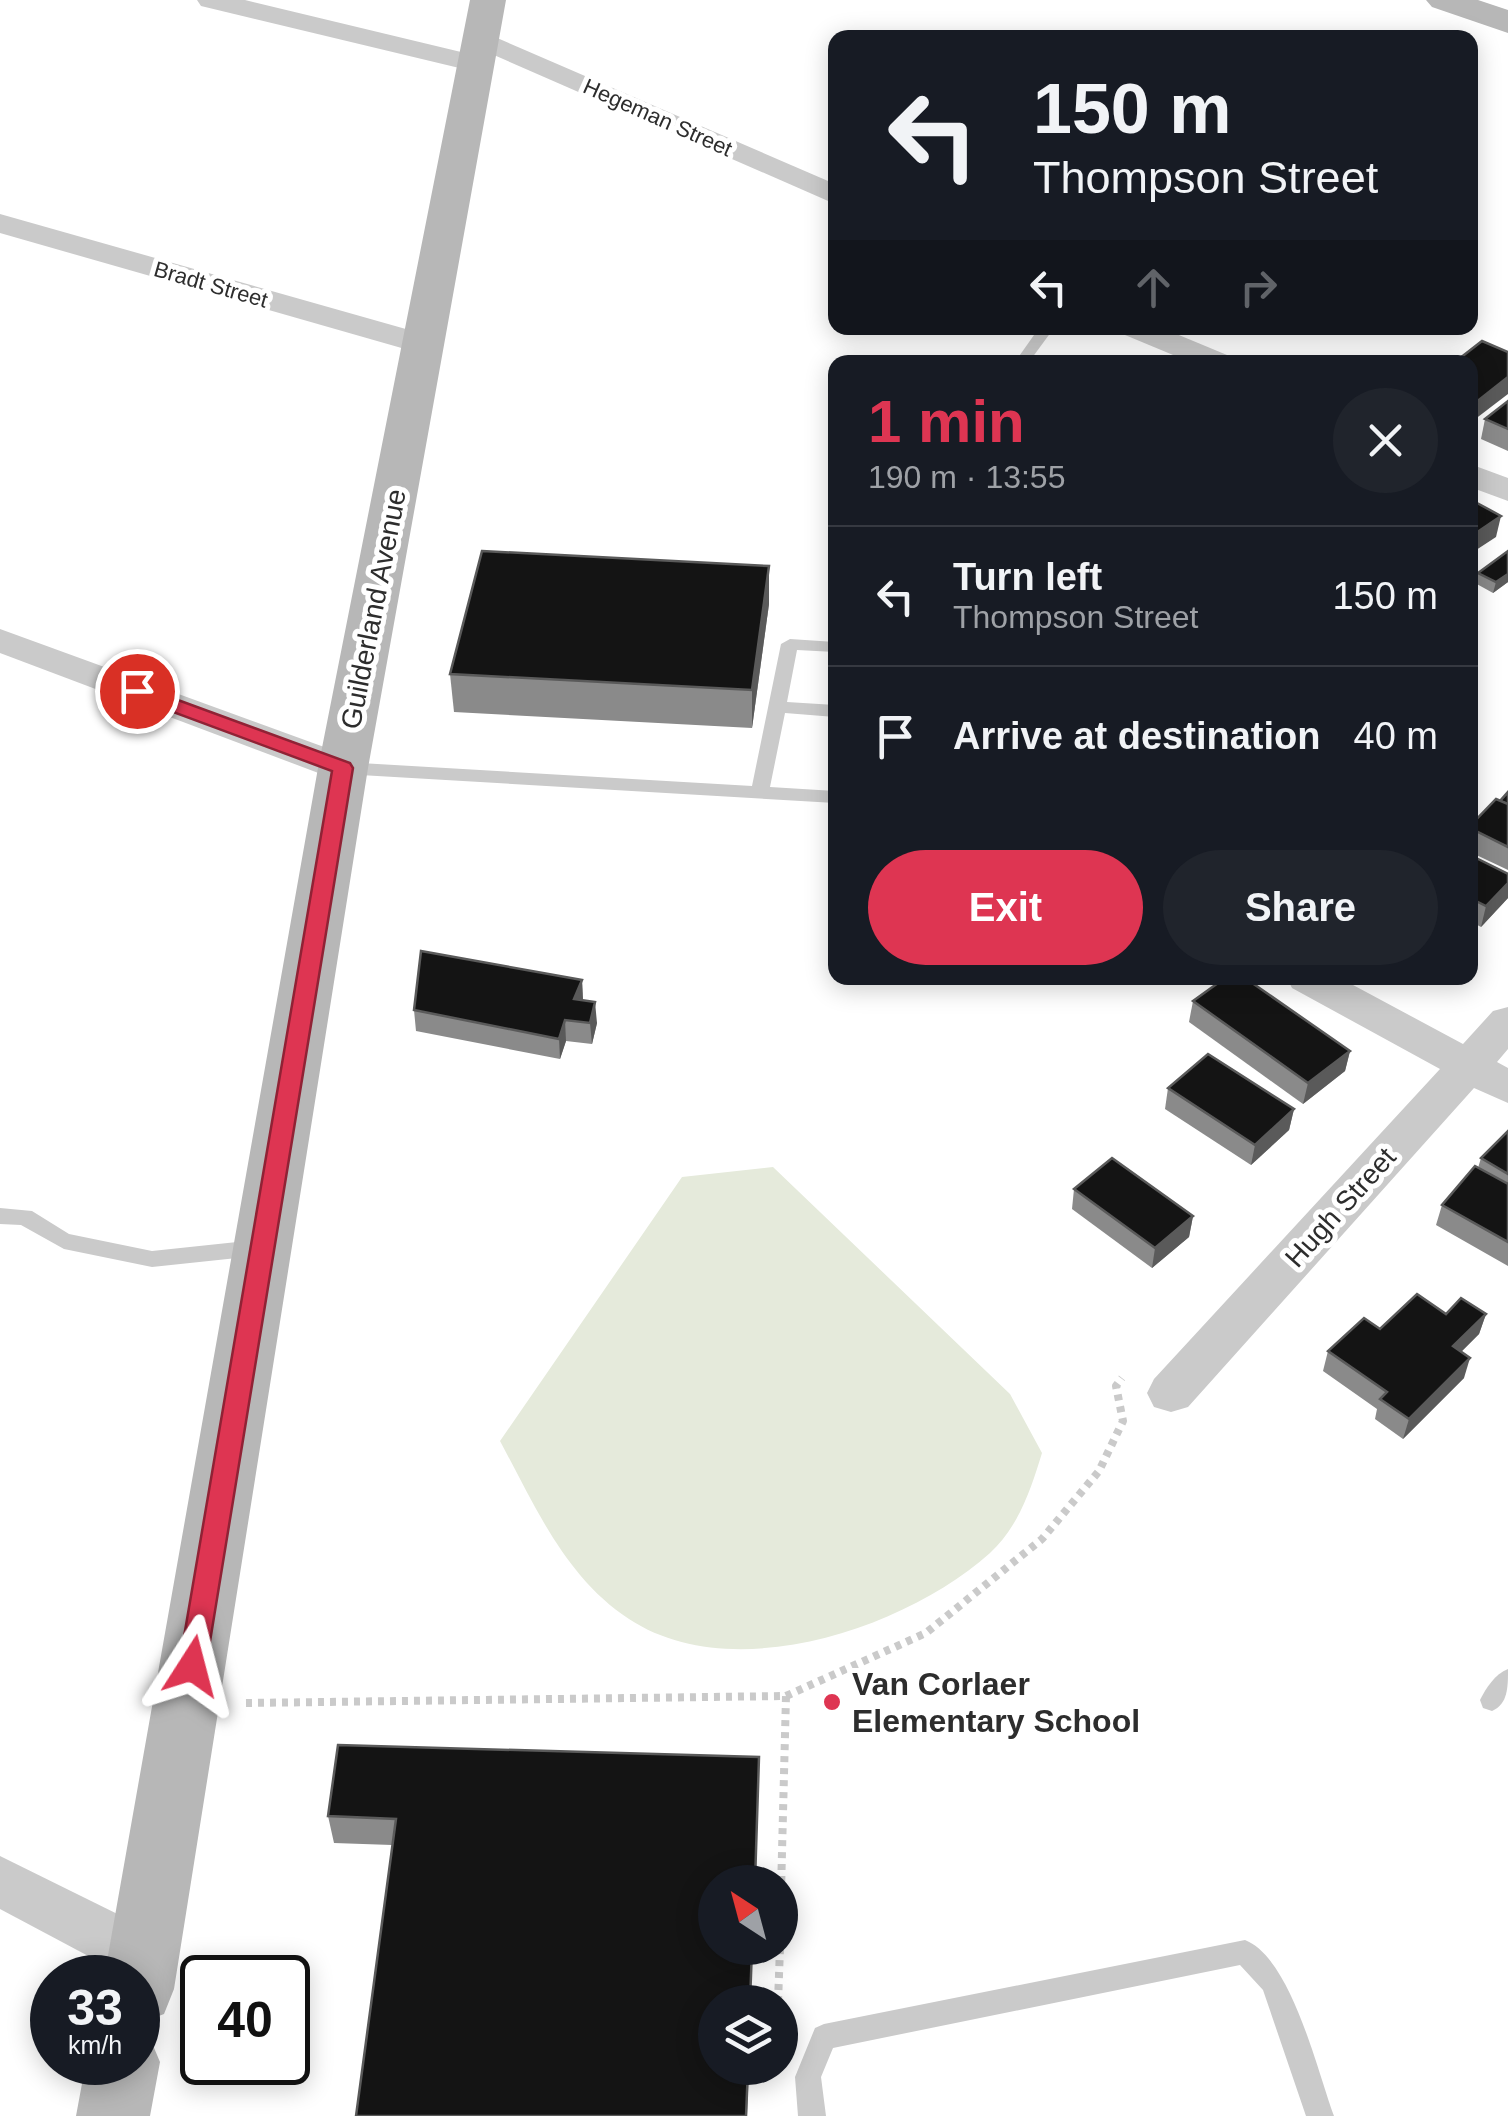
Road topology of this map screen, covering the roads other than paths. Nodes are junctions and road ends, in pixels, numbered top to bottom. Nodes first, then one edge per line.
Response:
1 (211, 0) edge
2 (1465, 3) edge
3 (1508, 22) edge
4 (481, 34) edge
5 (828, 192) edge
6 (0, 224) edge
7 (1152, 335) edge
8 (423, 344) junction
9 (1200, 355) edge
10 (1478, 478) edge
11 (1508, 491) edge
12 (0, 640) edge
13 (828, 647) edge
14 (777, 706) junction
15 (828, 710) edge
16 (343, 768) junction
17 (760, 793) junction
18 (828, 796) edge
19 (1320, 985) edge
20 (1508, 1022) edge
21 (1469, 1066) junction
22 (1508, 1087) edge
23 (0, 1216) edge
24 (263, 1248) junction
25 (1171, 1393) dead end
26 (0, 1882) edge
27 (114, 1955) edge
28 (144, 1955) edge
29 (119, 2085) edge
30 (113, 2116) edge
31 (812, 2116) edge
32 (1320, 2116) edge

1 - 4 street, Hegeman Street
2 - 3 street
4 - 5 street, Hegeman Street
4 - 8 street, Guilderland Avenue
6 - 8 street, Bradt Street
7 - 9 street
8 - 16 street, Guilderland Avenue
10 - 11 street
12 - 16 street
13 - 14 lane
14 - 15 lane
14 - 17 lane
16 - 17 lane
16 - 24 street, Guilderland Avenue
17 - 18 lane
19 - 21 street
20 - 21 street, Hugh Street
21 - 22 street
21 - 25 street, Hugh Street
23 - 24 lane
24 - 28 street, Guilderland Avenue
26 - 27 street
29 - 30 street
31 - 32 lane

